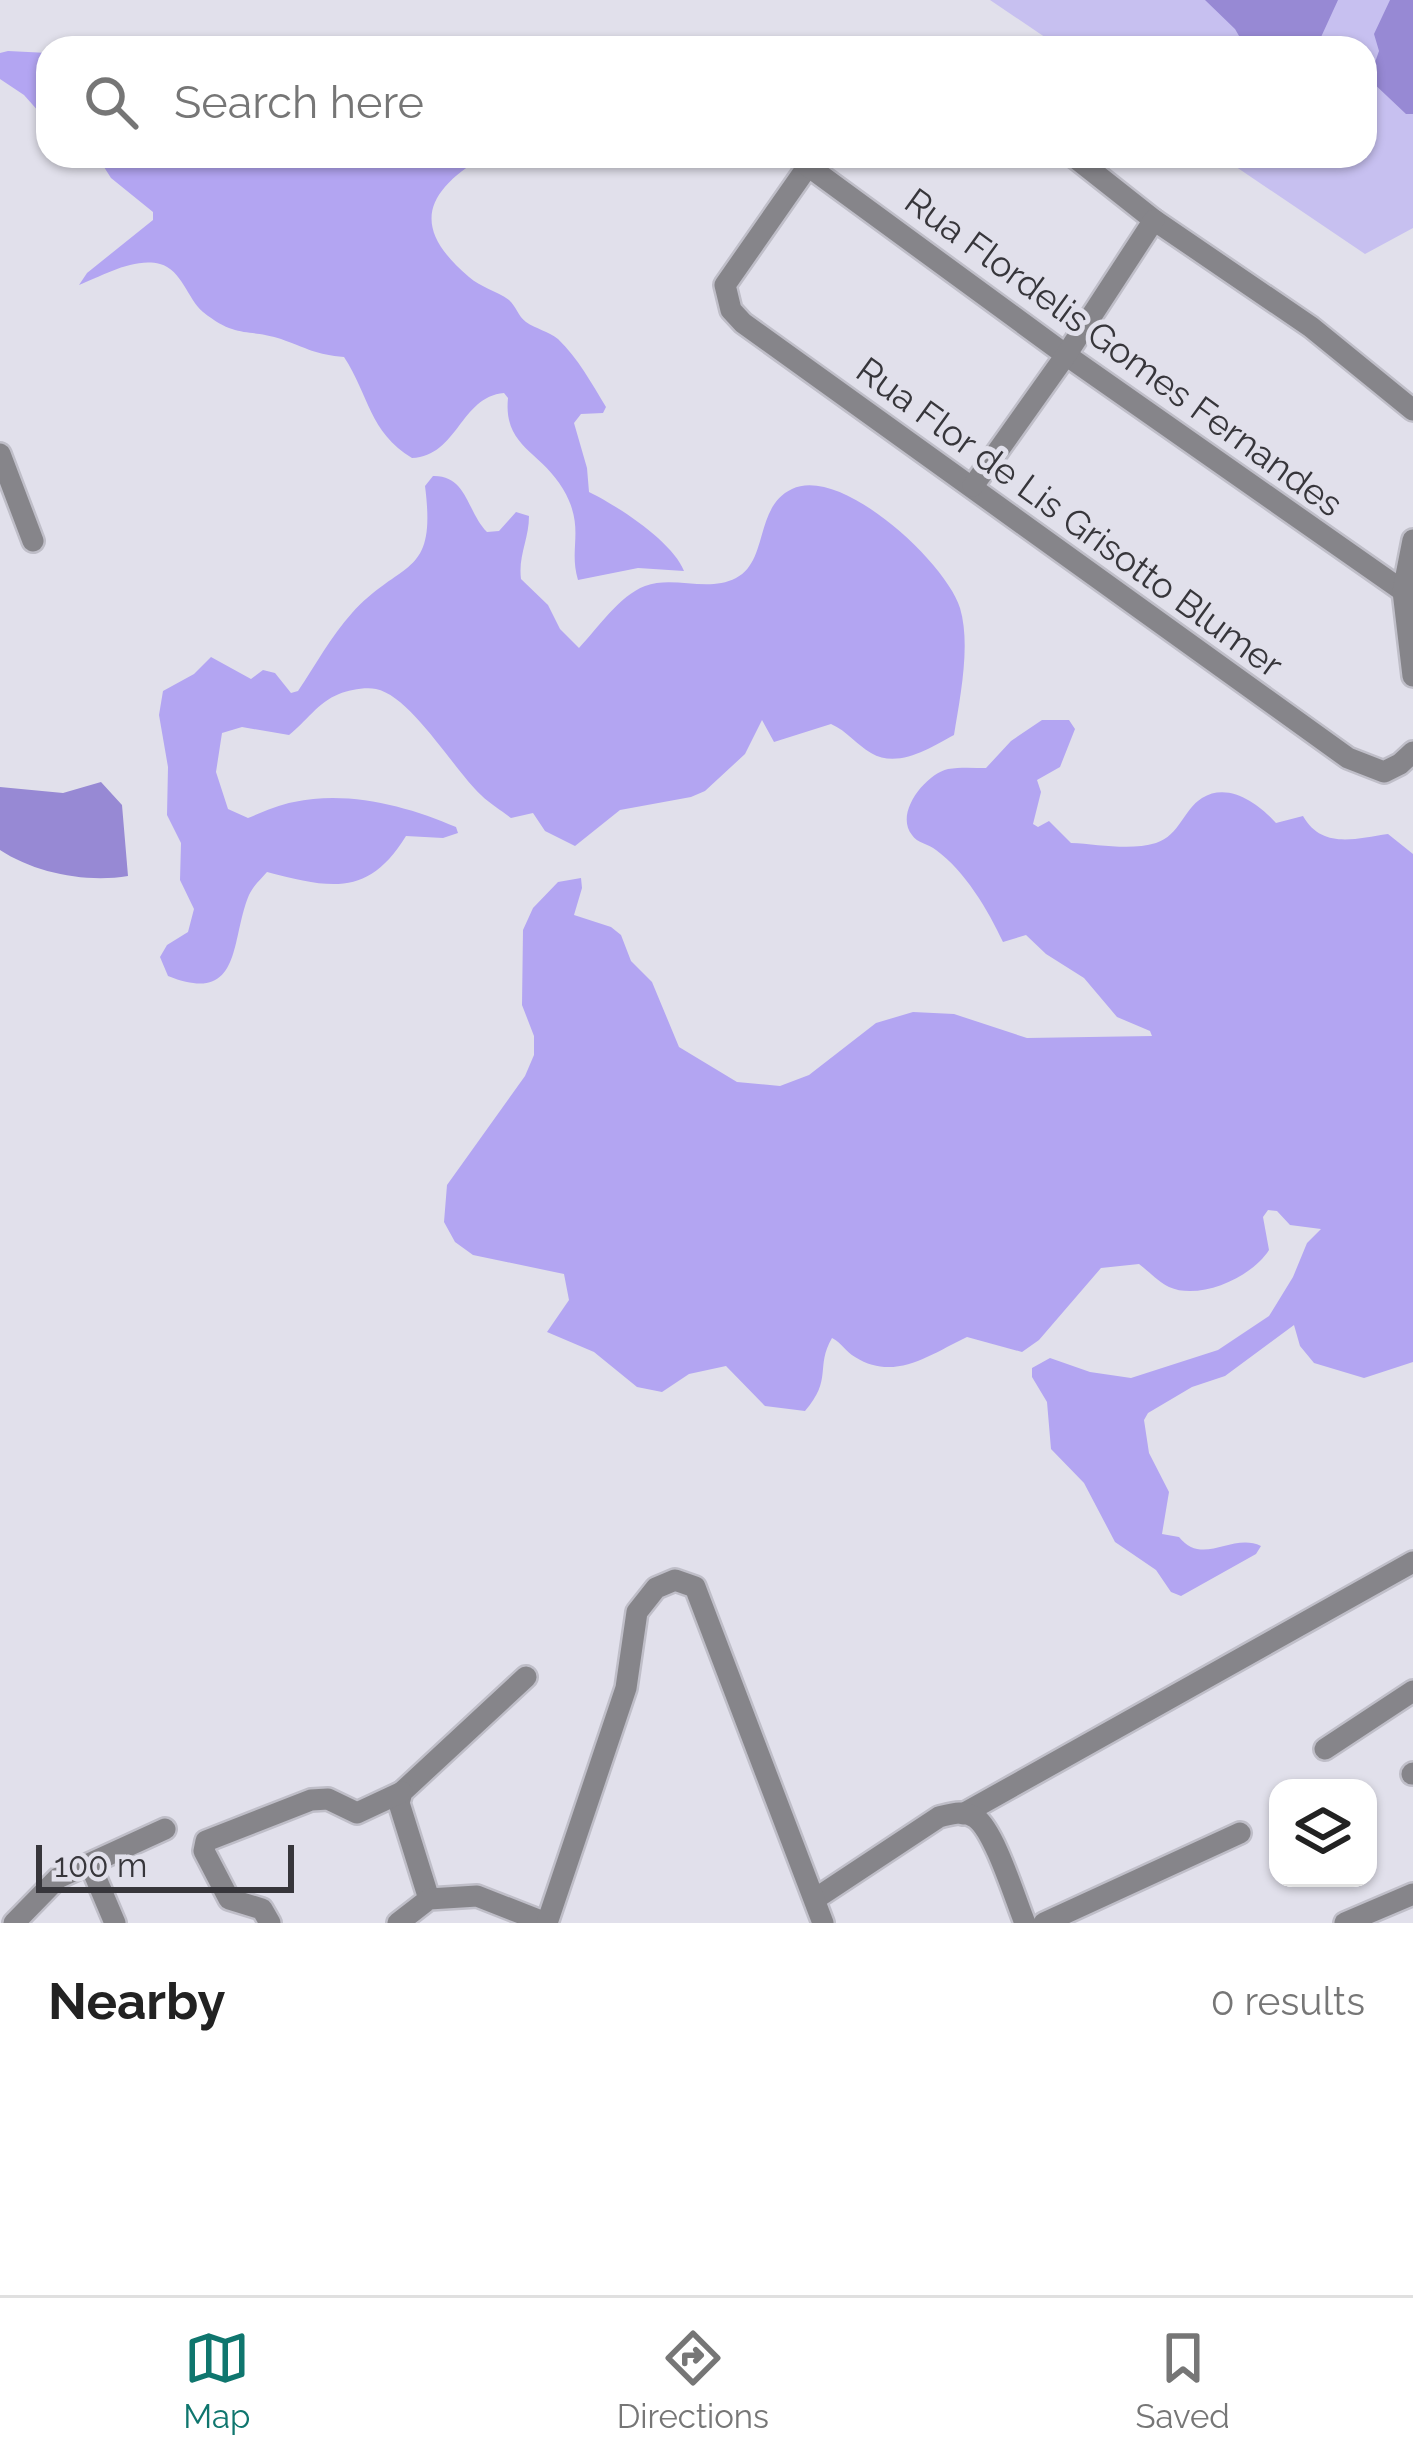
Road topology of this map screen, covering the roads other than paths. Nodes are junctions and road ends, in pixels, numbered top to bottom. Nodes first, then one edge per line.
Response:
1 (807, 168) edge
2 (821, 168) edge
3 (1088, 168) edge
4 (1154, 220) junction
5 (1066, 355) junction
6 (1413, 410) edge
7 (0, 454) edge
8 (973, 486) junction
9 (1413, 540) edge
10 (33, 541) dead end
11 (1402, 591) junction
12 (1413, 676) edge
13 (1407, 758) edge
14 (1409, 1570) edge
15 (526, 1676) dead end
16 (1413, 1690) edge
17 (1325, 1749) dead end
18 (402, 1792) junction
19 (963, 1814) junction
20 (166, 1829) dead end
21 (1240, 1833) dead end
22 (90, 1864) junction
23 (1413, 1894) edge
24 (429, 1899) junction
25 (815, 1899) junction
26 (14, 1923) edge
27 (115, 1923) edge
28 (270, 1923) edge
29 (398, 1923) edge
30 (546, 1923) edge
31 (823, 1923) edge
32 (1025, 1923) edge
33 (1044, 1923) edge
34 (1346, 1923) edge

1 - 8 street, Rua Flor de Lis Grisotto Blumer
2 - 5 street, Rua Flordelis Gomes Fernandes
3 - 4 street
4 - 5 street
4 - 6 street
5 - 8 street
5 - 11 street, Rua Flordelis Gomes Fernandes
7 - 10 street
8 - 13 street, Rua Flor de Lis Grisotto Blumer
9 - 11 street
11 - 12 street
14 - 19 street
15 - 18 street
16 - 17 street
18 - 24 street
18 - 28 street
19 - 25 street
19 - 32 street
20 - 22 street
21 - 33 street
22 - 26 street
22 - 27 street
23 - 34 street
24 - 29 street
24 - 30 street
25 - 30 street
25 - 31 street

